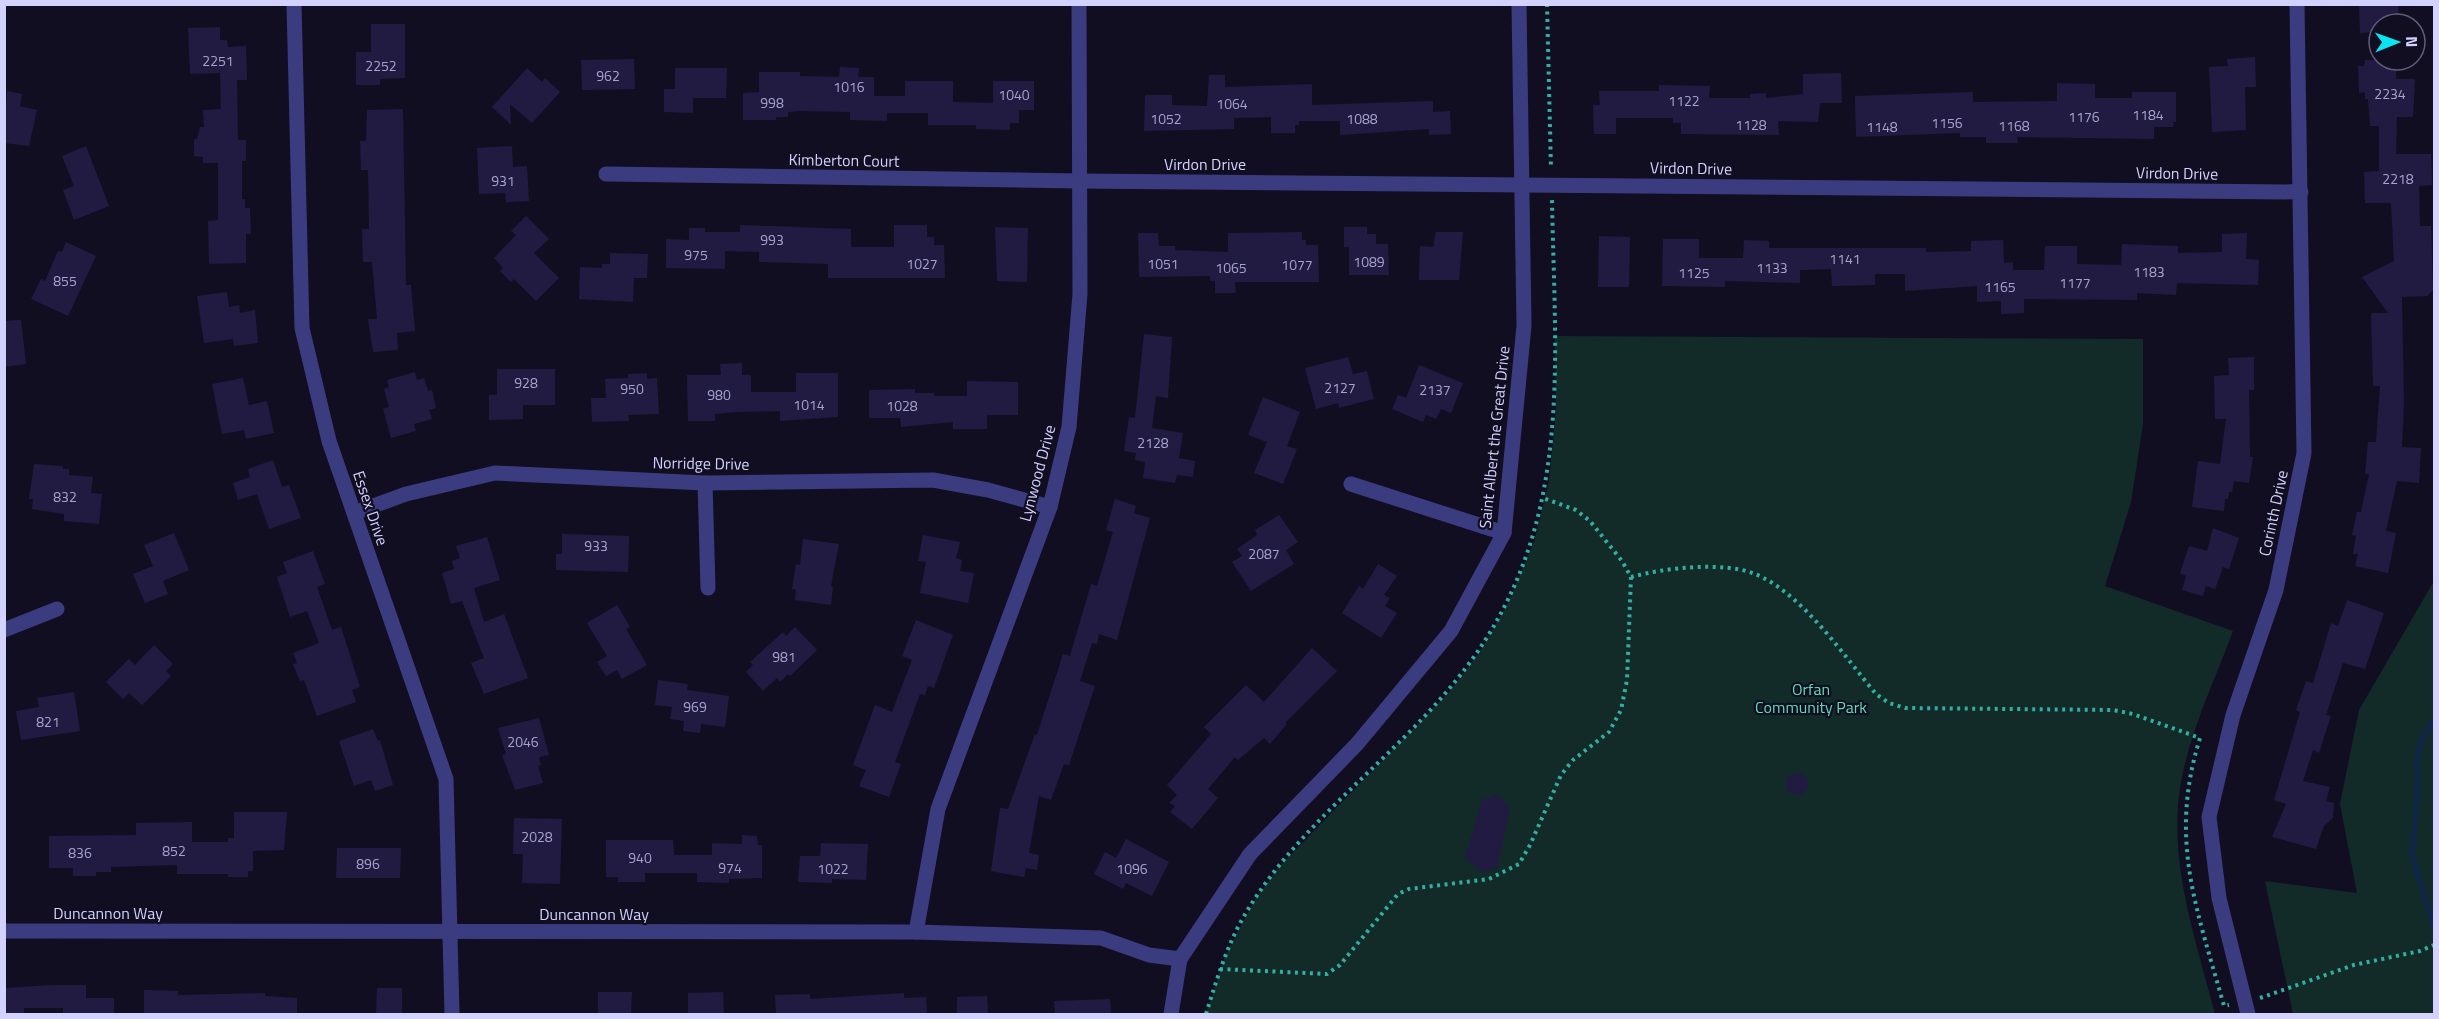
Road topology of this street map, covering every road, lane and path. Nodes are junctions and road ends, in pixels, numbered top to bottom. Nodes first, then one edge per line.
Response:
1 (294, 4) edge
2 (1079, 4) edge
3 (1519, 4) edge
4 (2297, 4) edge
5 (606, 174) dead end
6 (1080, 182) junction
7 (1522, 185) junction
8 (2301, 192) junction
9 (705, 483) junction
10 (1352, 484) dead end
11 (1543, 498) dead end
12 (1050, 507) junction
13 (354, 513) junction
14 (1504, 532) junction
15 (1631, 577) junction
16 (708, 588) dead end
17 (57, 609) dead end
18 (4, 630) edge
19 (4, 931) edge
20 (452, 932) junction
21 (916, 932) junction
22 (2434, 945) edge
23 (1180, 959) junction
24 (1220, 969) dead end
25 (2247, 1008) edge
26 (452, 1014) edge
27 (1171, 1014) edge

1 - 13 street, Essex Drive
2 - 6 street, Lynwood Drive
3 - 7 street, Saint Albert the Great Drive
4 - 8 street, Corinth Drive
5 - 6 street, Kimberton Court
6 - 7 street, Virdon Drive
6 - 12 street, Lynwood Drive
7 - 8 street, Virdon Drive
7 - 14 street, Saint Albert the Great Drive
8 - 25 street, Corinth Drive
9 - 12 street, Norridge Drive
9 - 13 street, Norridge Drive
9 - 16 street
10 - 14 street
11 - 15 path
12 - 21 street, Lynwood Drive
13 - 20 street, Essex Drive
14 - 23 street, Saint Albert the Great Drive
15 - 24 path
15 - 25 path
17 - 18 street
19 - 20 street, Duncannon Way
20 - 21 street, Duncannon Way
20 - 26 street, Essex Drive
21 - 23 street, Duncannon Way
22 - 25 path
23 - 27 street, Saint Albert the Great Drive

